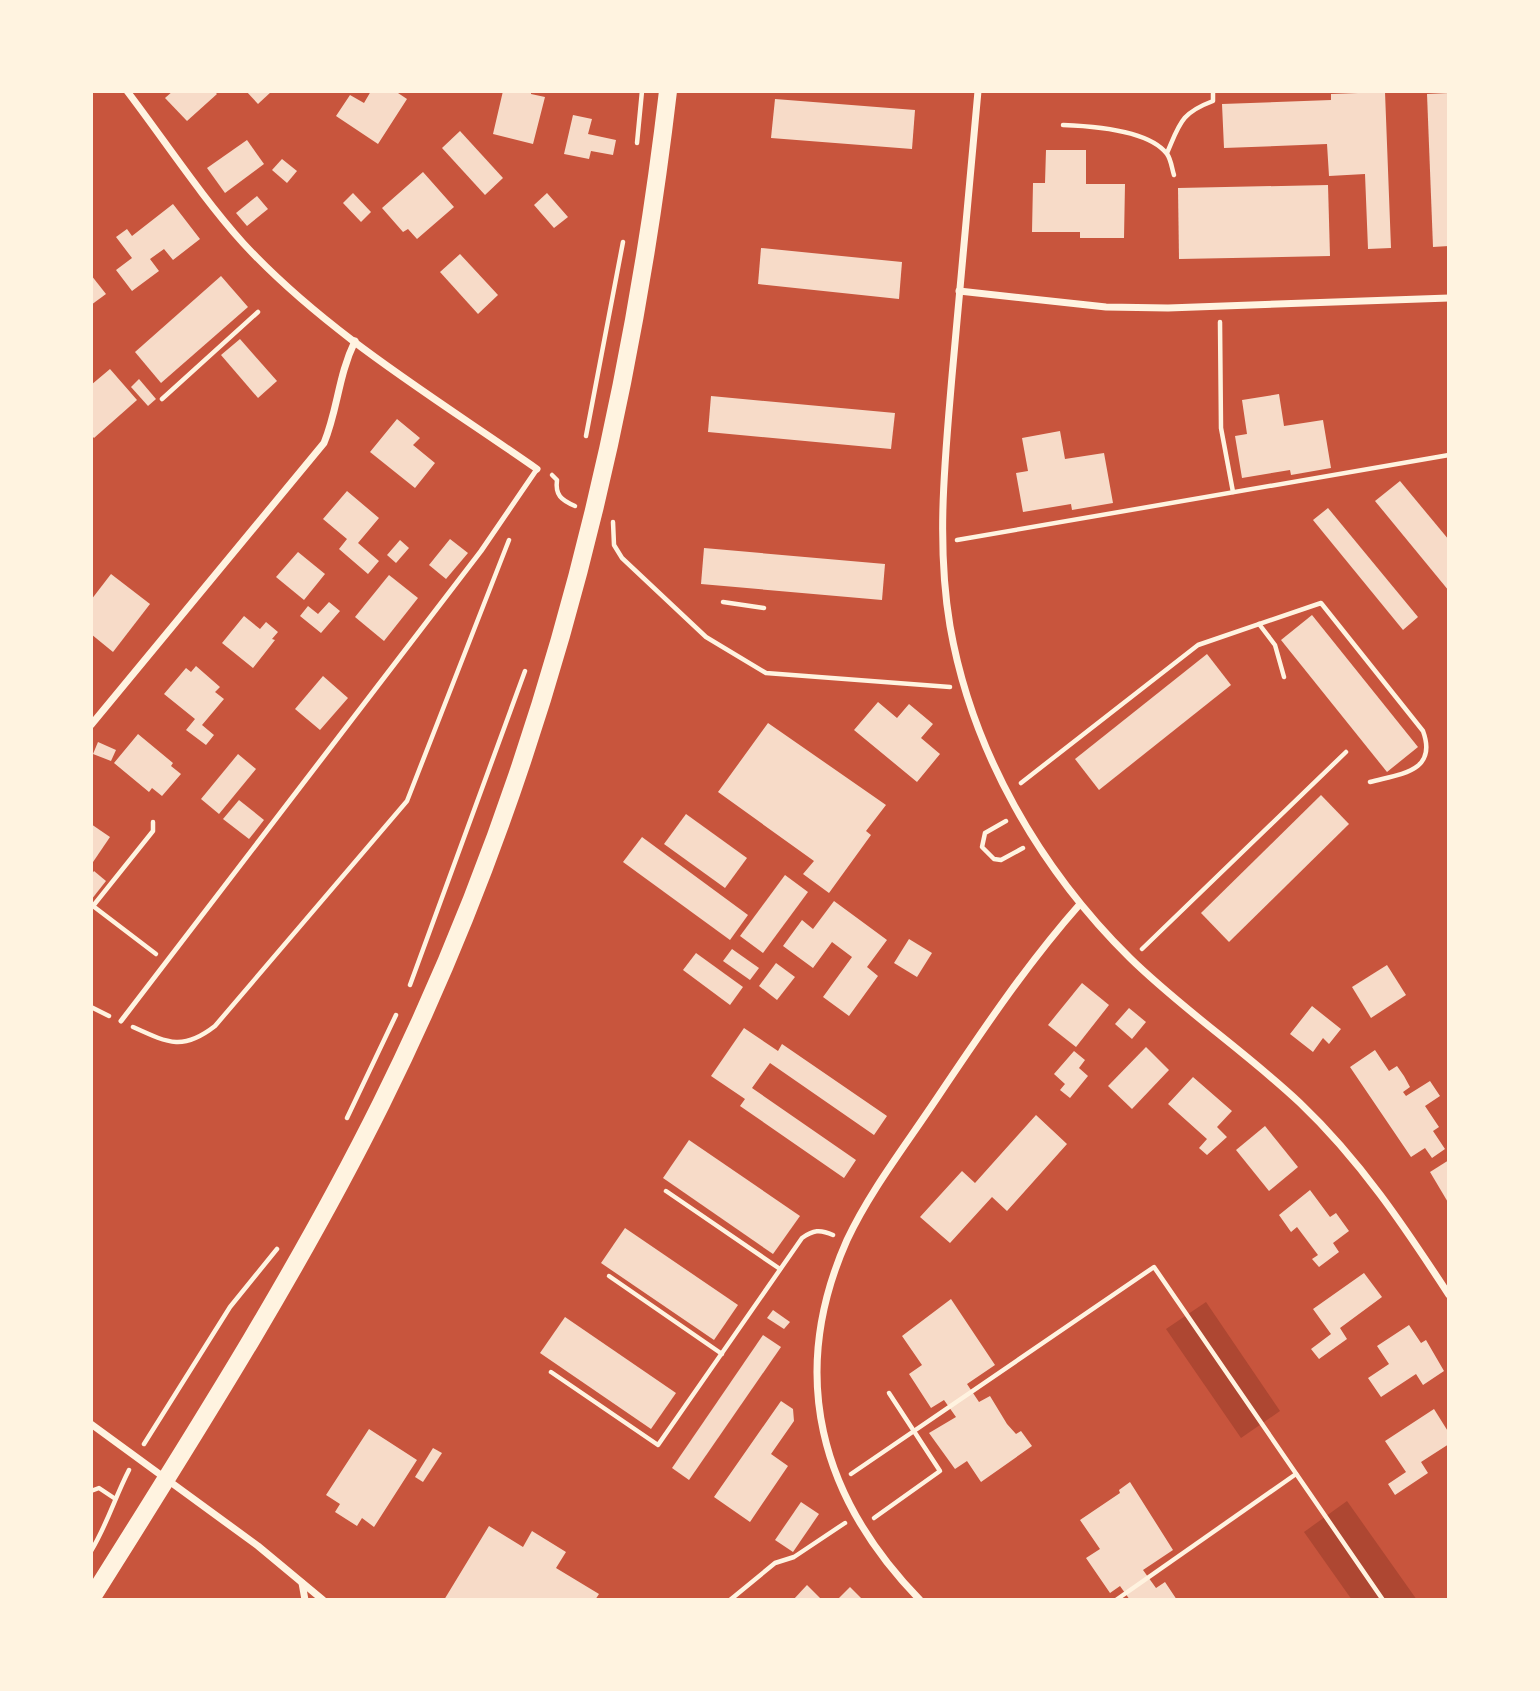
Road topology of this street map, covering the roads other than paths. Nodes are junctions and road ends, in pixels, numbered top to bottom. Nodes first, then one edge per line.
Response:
1 (127, 91) edge
2 (668, 91) edge
3 (978, 91) edge
4 (959, 291) junction
5 (1449, 298) edge
6 (355, 341) junction
7 (537, 469) joint
8 (91, 725) edge
9 (1080, 904) junction
10 (121, 1021) road end
11 (1449, 1295) edge
12 (91, 1424) edge
13 (167, 1478) junction
14 (302, 1583) junction
15 (91, 1600) edge
16 (305, 1600) edge
17 (323, 1600) edge
18 (920, 1600) edge

1 - 6 street
2 - 13 main road
3 - 4 street
4 - 5 street
4 - 9 street
6 - 7 street
6 - 8 street
7 - 10 lane
9 - 11 street
9 - 18 street
12 - 13 street
13 - 14 street
13 - 15 main road
14 - 16 street
14 - 17 street

